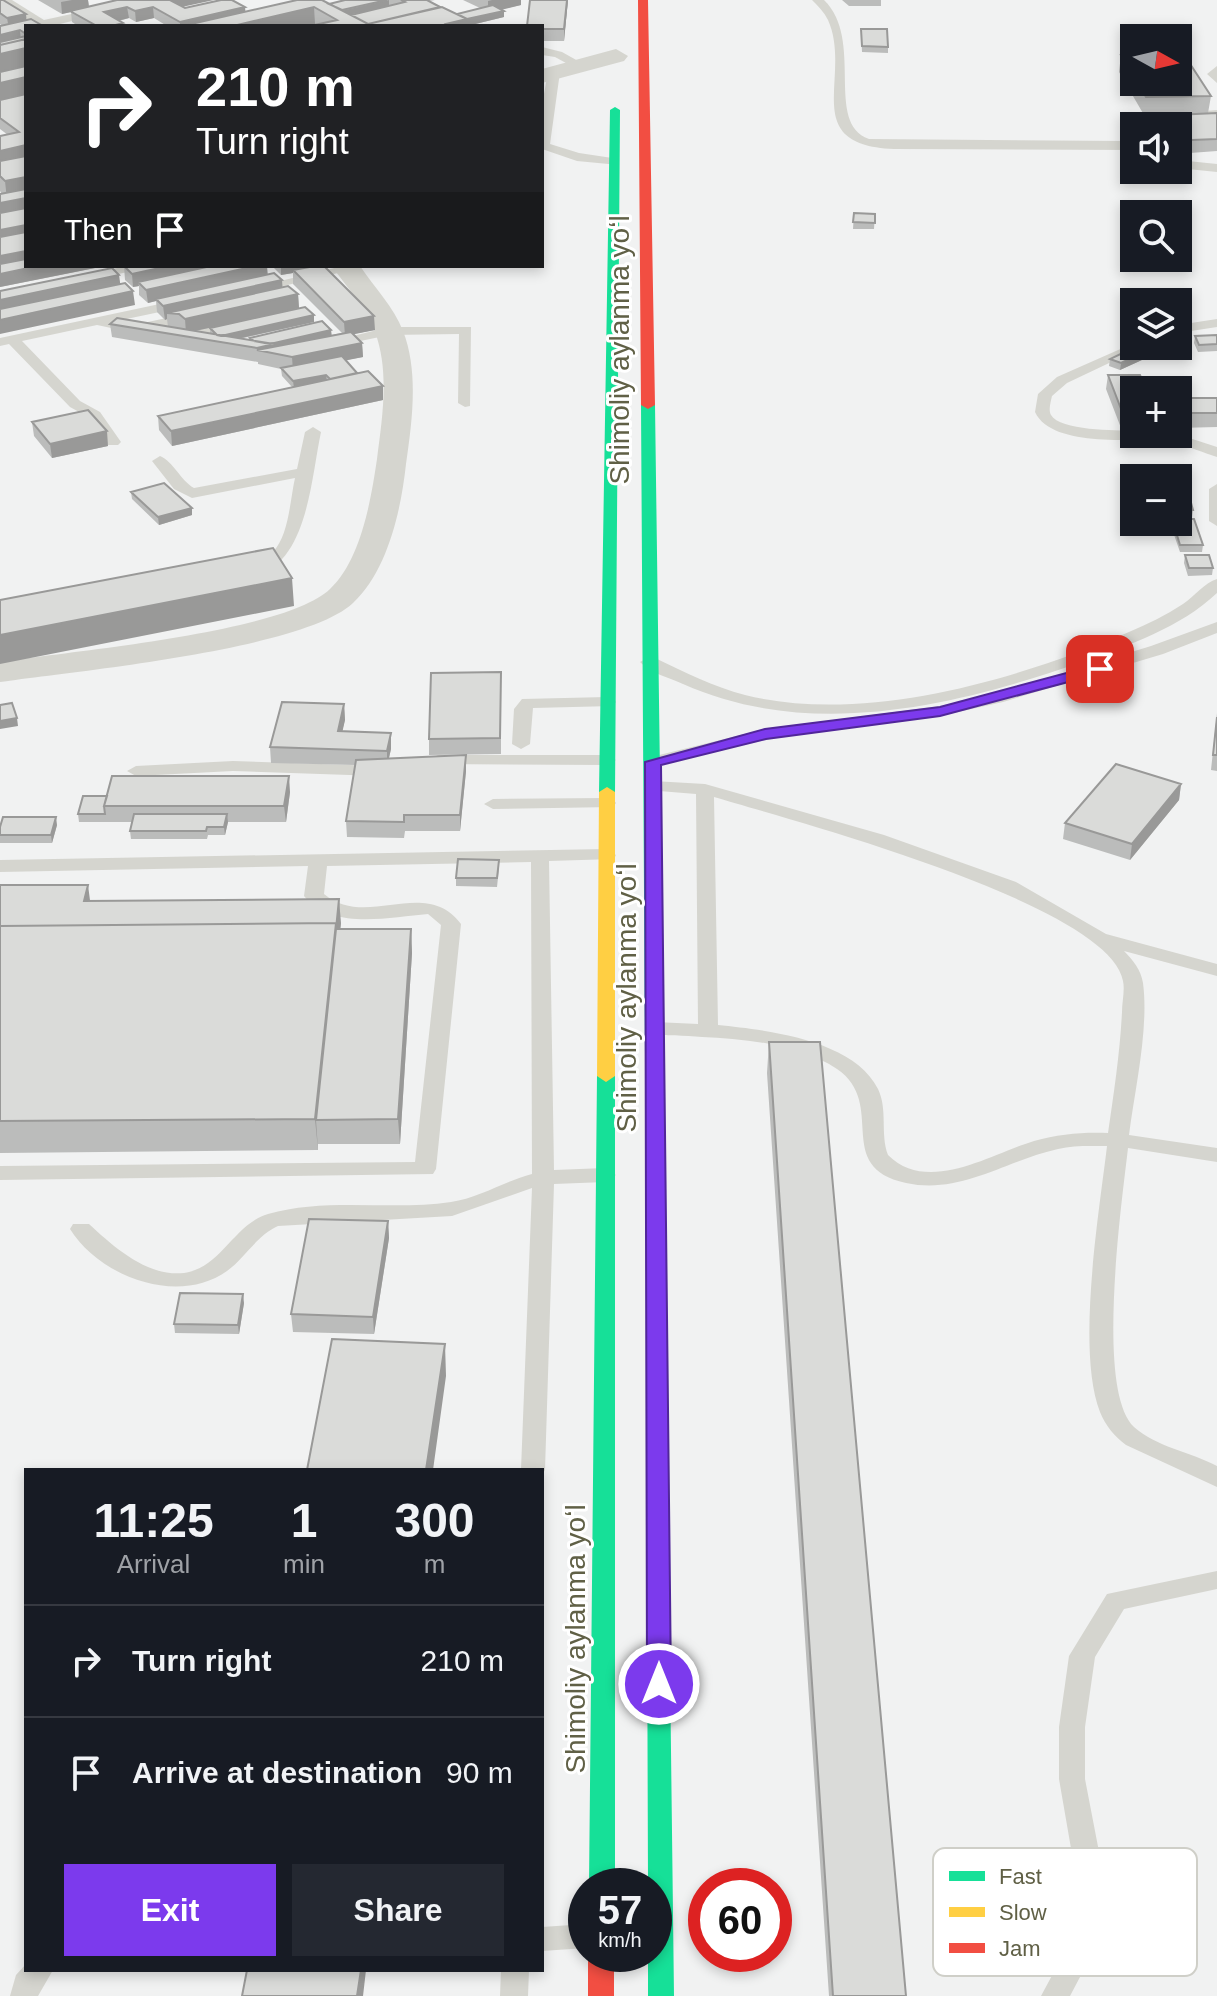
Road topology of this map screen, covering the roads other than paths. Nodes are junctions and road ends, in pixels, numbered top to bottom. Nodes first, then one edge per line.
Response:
1 (4, 0) edge
2 (150, 0) edge
3 (643, 0) edge
4 (818, 0) edge
5 (42, 24) edge
6 (48, 24) edge
7 (544, 51) edge
8 (616, 64) joint
9 (581, 66) junction
10 (1217, 70) edge
11 (548, 74) edge
12 (1217, 79) edge
13 (1217, 114) edge
14 (1192, 115) edge
15 (544, 117) edge
16 (1120, 141) edge
17 (544, 146) edge
18 (615, 162) junction
19 (1192, 165) edge
20 (1217, 168) edge
21 (132, 268) edge
22 (343, 268) edge
23 (348, 268) edge
24 (74, 280) edge
25 (274, 284) junction
26 (244, 290) edge
27 (200, 300) edge
28 (257, 303) edge
29 (210, 313) edge
30 (96, 321) junction
31 (247, 322) edge
32 (1217, 323) edge
33 (321, 325) edge
34 (1192, 327) edge
35 (133, 329) junction
36 (389, 331) junction
37 (176, 338) junction
38 (6, 341) edge
39 (339, 341) junction
40 (313, 346) edge
41 (223, 347) edge
42 (1120, 354) edge
43 (465, 403) dead end
44 (313, 432) dead end
45 (113, 442) dead end
46 (1217, 452) edge
47 (160, 461) dead end
48 (304, 472) junction
49 (1217, 489) edge
50 (1216, 511) edge
51 (609, 519) junction
52 (648, 519) junction
53 (230, 577) edge
54 (1217, 584) edge
55 (1217, 627) edge
56 (649, 662) junction
57 (0, 672) edge
58 (607, 702) junction
59 (521, 744) dead end
60 (607, 760) junction
61 (425, 762) edge
62 (653, 762) junction
63 (401, 768) edge
64 (136, 771) dead end
65 (653, 786) junction
66 (705, 789) junction
67 (607, 803) junction
68 (493, 804) dead end
69 (607, 855) junction
70 (540, 856) junction
71 (318, 858) junction
72 (0, 866) edge
73 (1098, 937) junction
74 (1217, 970) edge
75 (655, 1028) junction
76 (606, 1030) junction
77 (708, 1030) junction
78 (1118, 1140) junction
79 (1217, 1155) edge
80 (0, 1173) edge
81 (605, 1175) junction
82 (543, 1178) junction
83 (81, 1229) dead end
84 (533, 1468) edge
85 (1217, 1478) edge
86 (1217, 1580) edge
87 (1085, 1848) edge
88 (602, 1868) edge
89 (568, 1937) edge
90 (544, 1939) edge
91 (37, 1972) edge
92 (515, 1972) edge
93 (601, 1972) edge
94 (1066, 1976) edge
95 (24, 1996) edge
96 (514, 1996) edge
97 (601, 1996) edge
98 (661, 1996) edge
99 (1055, 1996) edge

1 - 5 lane
2 - 6 lane
3 - 52 main road, Shimoliy aylanma yoʻl
4 - 16 lane
7 - 9 lane
8 - 9 street
8 - 18 main road, Shimoliy aylanma yoʻl
9 - 11 street
10 - 12 lane
11 - 15 lane
13 - 14 lane
17 - 18 lane
18 - 51 main road, Shimoliy aylanma yoʻl
19 - 20 lane
21 - 24 lane
22 - 25 lane
23 - 36 street
25 - 26 lane
25 - 28 lane
27 - 30 lane
29 - 35 lane
30 - 35 lane
30 - 38 lane
31 - 37 lane
32 - 34 lane
33 - 39 lane
35 - 37 lane
36 - 39 lane
36 - 43 lane
36 - 57 street
37 - 41 lane
38 - 45 lane
39 - 40 lane
42 - 46 lane
44 - 48 lane
47 - 48 lane
48 - 53 lane
49 - 50 lane
51 - 52 main road
51 - 58 main road, Shimoliy aylanma yoʻl
52 - 56 main road, Shimoliy aylanma yoʻl
54 - 56 lane
55 - 62 lane
56 - 62 main road, Shimoliy aylanma yoʻl
58 - 59 lane
58 - 60 main road, Shimoliy aylanma yoʻl
60 - 61 lane
60 - 67 main road, Shimoliy aylanma yoʻl
62 - 65 main road, Shimoliy aylanma yoʻl
63 - 64 lane
65 - 66 lane
65 - 75 main road, Shimoliy aylanma yoʻl
66 - 73 lane
66 - 77 lane
67 - 68 lane
67 - 69 main road, Shimoliy aylanma yoʻl
69 - 70 lane
69 - 76 main road, Shimoliy aylanma yoʻl
70 - 71 lane
70 - 82 lane
71 - 72 lane
71 - 80 lane
73 - 74 lane
73 - 78 lane
75 - 76 main road
75 - 77 lane
75 - 98 main road, Shimoliy aylanma yoʻl
76 - 81 main road, Shimoliy aylanma yoʻl
77 - 78 lane
78 - 79 lane
78 - 85 lane
81 - 82 lane
81 - 88 main road, Shimoliy aylanma yoʻl
82 - 83 lane
82 - 84 lane
86 - 87 lane
89 - 90 lane
91 - 95 lane
92 - 96 lane
93 - 97 main road
94 - 99 lane

